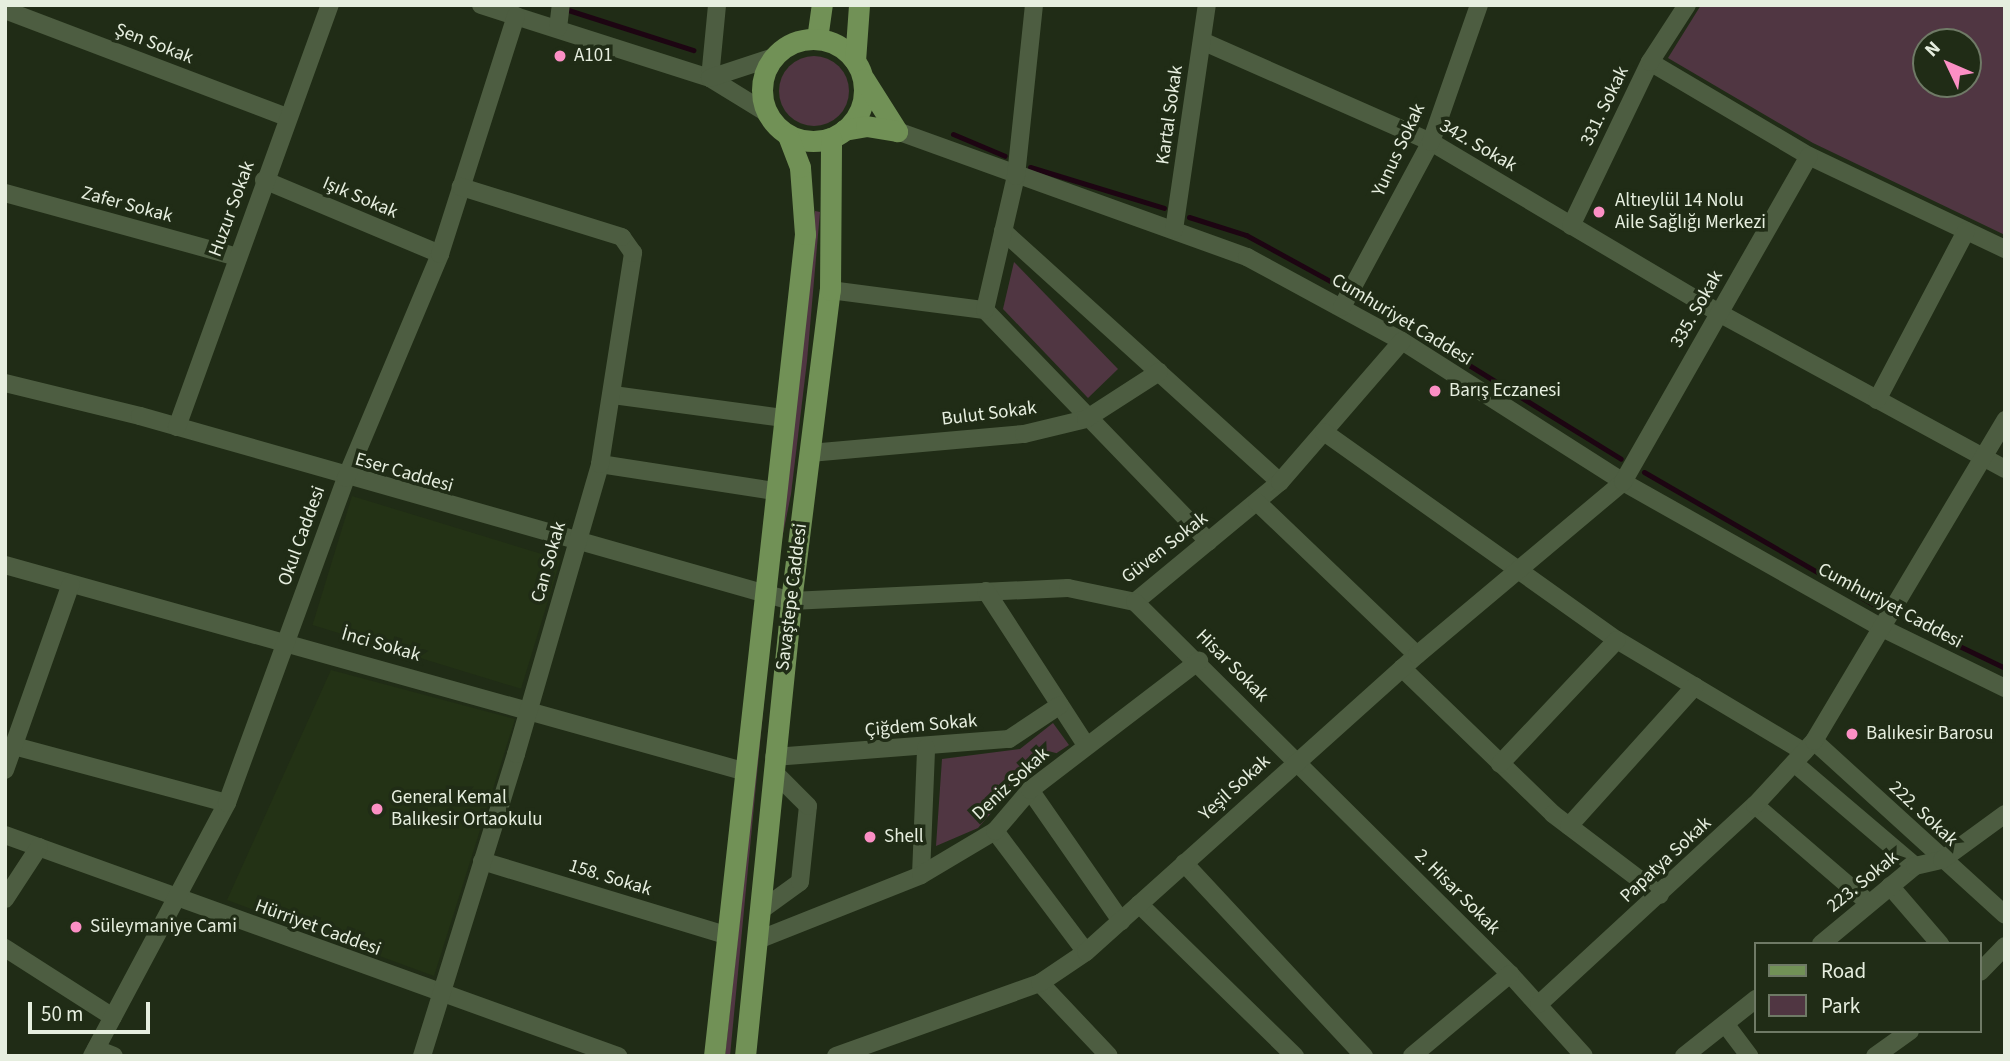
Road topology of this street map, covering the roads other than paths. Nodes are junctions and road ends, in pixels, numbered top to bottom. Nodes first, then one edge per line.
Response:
1 (330, 5) edge
2 (481, 5) edge
3 (561, 5) edge
4 (717, 5) edge
5 (822, 5) edge
6 (859, 5) edge
7 (1034, 5) edge
8 (1207, 5) edge
9 (1479, 5) edge
10 (1682, 7) edge
11 (5, 10) edge
12 (516, 16) junction
13 (558, 27) junction
14 (817, 39) junction
15 (1202, 41) junction
16 (774, 57) junction
17 (1650, 62) junction
18 (858, 68) junction
19 (710, 78) junction
20 (767, 113) junction
21 (287, 117) junction
22 (897, 131) junction
23 (838, 134) junction
24 (788, 135) junction
25 (1430, 142) junction
26 (1809, 156) junction
27 (1016, 176) junction
28 (264, 180) junction
29 (461, 187) junction
30 (5, 193) edge
31 (1572, 226) junction
32 (1174, 230) junction
33 (1003, 231) junction
34 (1966, 231) junction
35 (2005, 249) edge
36 (440, 254) junction
37 (237, 257) junction
38 (830, 290) junction
39 (1342, 307) junction
40 (985, 310) junction
41 (1719, 313) junction
42 (1402, 341) junction
43 (1159, 372) junction
44 (5, 383) edge
45 (613, 395) junction
46 (1877, 401) junction
47 (784, 418) junction
48 (1086, 419) junction
49 (2005, 420) edge
50 (177, 427) junction
51 (1324, 432) junction
52 (810, 453) junction
53 (1984, 459) junction
54 (600, 464) junction
55 (2005, 469) edge
56 (346, 478) junction
57 (1280, 482) junction
58 (1623, 482) junction
59 (775, 491) junction
60 (1257, 502) junction
61 (1209, 542) junction
62 (576, 543) junction
63 (5, 565) edge
64 (1518, 570) junction
65 (71, 584) junction
66 (986, 591) junction
67 (762, 594) junction
68 (791, 601) junction
69 (1135, 602) junction
70 (1882, 628) junction
71 (286, 640) junction
72 (1618, 640) junction
73 (1417, 655) junction
74 (1199, 661) junction
75 (1402, 668) junction
76 (1695, 686) junction
77 (2005, 688) edge
78 (1060, 705) junction
79 (529, 710) junction
80 (1086, 745) junction
81 (14, 746) junction
82 (926, 748) junction
83 (1804, 752) junction
84 (1295, 762) junction
85 (774, 764) junction
86 (1500, 764) junction
87 (5, 770) edge
88 (743, 771) junction
89 (1030, 790) junction
90 (227, 803) junction
91 (1755, 805) junction
92 (2003, 818) edge
93 (1569, 826) junction
94 (995, 831) junction
95 (5, 835) edge
96 (39, 847) junction
97 (482, 860) junction
98 (1942, 860) junction
99 (1184, 863) junction
100 (1915, 866) junction
101 (921, 875) junction
102 (1890, 886) junction
103 (1660, 895) junction
104 (176, 898) junction
105 (5, 900) edge
106 (1869, 903) junction
107 (1139, 904) junction
108 (760, 911) junction
109 (2005, 915) edge
110 (1121, 921) junction
111 (726, 935) junction
112 (758, 940) junction
113 (1823, 942) edge
114 (1938, 942) edge
115 (2005, 946) edge
116 (5, 948) edge
117 (1086, 952) junction
118 (1982, 970) edge
119 (1510, 974) junction
120 (1040, 983) junction
121 (438, 995) junction
122 (1755, 1000) edge
123 (1539, 1004) junction
124 (113, 1017) junction
125 (1726, 1025) junction
126 (1907, 1033) edge
127 (866, 1051) edge
128 (94, 1052) edge
129 (1576, 1053) edge
130 (1109, 1055) edge
131 (114, 1056) edge
132 (422, 1056) edge
133 (618, 1056) edge
134 (714, 1056) edge
135 (745, 1056) edge
136 (836, 1056) edge
137 (1295, 1056) edge
138 (1364, 1056) edge
139 (1412, 1056) edge
140 (1684, 1056) edge
141 (1749, 1056) edge
142 (1875, 1056) edge

1 - 21 street, Huzur Sokak
2 - 12 street
3 - 13 street
4 - 19 street
5 - 14 main road
6 - 18 main road
7 - 27 street
8 - 15 street, Kartal Sokak
9 - 25 street, Yunus Sokak
10 - 17 street, 331. Sokak
11 - 21 street, Şen Sokak
12 - 13 street
12 - 29 street, Okul Caddesi
13 - 19 street
14 - 16 main road
14 - 18 main road
15 - 25 street, 342. Sokak
15 - 32 street, Kartal Sokak
16 - 19 street
16 - 20 main road
17 - 26 street
17 - 31 street, 331. Sokak
18 - 22 main road
18 - 23 main road
19 - 20 street
20 - 24 main road
21 - 28 street, Huzur Sokak
22 - 23 main road
22 - 27 street, Cumhuriyet Caddesi
23 - 24 main road
23 - 38 main road, Savaştepe Caddesi
24 - 47 main road, Savaştepe Caddesi
25 - 31 street, 342. Sokak
25 - 39 street, Yunus Sokak
26 - 34 street
26 - 41 street, 335. Sokak
27 - 32 street, Cumhuriyet Caddesi
27 - 33 street
28 - 36 street, Işık Sokak
28 - 37 street, Huzur Sokak
29 - 36 street, Okul Caddesi
29 - 45 street, Can Sokak
30 - 37 street, Zafer Sokak
31 - 41 street, 342. Sokak
32 - 39 street, Cumhuriyet Caddesi
33 - 40 street
33 - 43 street
34 - 35 street
34 - 46 street
36 - 56 street, Okul Caddesi
37 - 50 street, Huzur Sokak
38 - 40 street
38 - 52 main road, Savaştepe Caddesi
39 - 42 street, Cumhuriyet Caddesi
40 - 48 street
41 - 46 street, 342. Sokak
41 - 58 street, 335. Sokak
42 - 51 street, Güven Sokak
42 - 58 street, Cumhuriyet Caddesi
43 - 48 street, Bulut Sokak
43 - 57 street
44 - 50 street, Eser Caddesi
45 - 47 street
45 - 54 street, Can Sokak
46 - 53 street, 342. Sokak
47 - 59 main road, Savaştepe Caddesi
48 - 52 street, Bulut Sokak
48 - 61 street
49 - 53 street, Papatya Sokak
50 - 56 street, Eser Caddesi
51 - 57 street, Güven Sokak
51 - 64 street
52 - 68 main road, Savaştepe Caddesi
53 - 55 street, 342. Sokak
53 - 70 street, Papatya Sokak
54 - 59 street
54 - 62 street, Can Sokak
56 - 62 street, Eser Caddesi
56 - 71 street, Okul Caddesi
57 - 60 street, Güven Sokak
58 - 64 street, Yeşil Sokak
58 - 70 street, Cumhuriyet Caddesi
59 - 67 main road, Savaştepe Caddesi
60 - 61 street, Güven Sokak
60 - 73 street
61 - 69 street, Güven Sokak
62 - 67 street, Eser Caddesi
62 - 79 street, Can Sokak
63 - 65 street, İnci Sokak
64 - 72 street
64 - 73 street, Yeşil Sokak
65 - 71 street, İnci Sokak
65 - 81 street
66 - 68 street, Güven Sokak
66 - 69 street, Güven Sokak
66 - 78 street
67 - 68 street, Eser Caddesi
67 - 88 main road, Savaştepe Caddesi
68 - 85 main road, Savaştepe Caddesi
69 - 74 street, Hisar Sokak
70 - 77 street, Cumhuriyet Caddesi
70 - 83 street, Papatya Sokak
71 - 79 street, İnci Sokak
71 - 90 street, Okul Caddesi
72 - 76 street
72 - 86 street
73 - 75 street, Yeşil Sokak
74 - 80 street, Deniz Sokak
74 - 84 street, Hisar Sokak
75 - 84 street, Yeşil Sokak
75 - 86 street
76 - 83 street
76 - 93 street
78 - 80 street
78 - 82 street, Çiğdem Sokak
79 - 88 street, İnci Sokak
79 - 97 street, Can Sokak
80 - 89 street, Deniz Sokak
81 - 87 street
81 - 90 street
82 - 85 street, Çiğdem Sokak
82 - 101 street
83 - 91 street, Papatya Sokak
83 - 98 street, 222. Sokak
83 - 100 street
84 - 99 street, Yeşil Sokak
84 - 119 street, 2. Hisar Sokak
85 - 108 main road, Savaştepe Caddesi
85 - 108 street
86 - 93 street
88 - 111 main road, Savaştepe Caddesi
89 - 94 street, Deniz Sokak
89 - 110 street
90 - 104 street, Okul Caddesi
91 - 103 street, Papatya Sokak
91 - 106 street
92 - 98 street, 223. Sokak
93 - 103 street
94 - 101 street, Deniz Sokak
94 - 117 street
95 - 96 street, Hürriyet Caddesi
96 - 104 street, Hürriyet Caddesi
96 - 105 street
97 - 111 street, 158. Sokak
97 - 121 street, Can Sokak
98 - 100 street, 223. Sokak
98 - 109 street, 222. Sokak
99 - 107 street, Yeşil Sokak
99 - 138 street
100 - 102 street, 223. Sokak
101 - 112 street, Deniz Sokak
102 - 106 street, 223. Sokak
102 - 114 street
103 - 123 street, Papatya Sokak
104 - 121 street, Hürriyet Caddesi
104 - 124 street, Okul Caddesi
106 - 113 street, 223. Sokak
107 - 110 street, Yeşil Sokak
107 - 137 street
108 - 112 main road, Savaştepe Caddesi
110 - 117 street, Yeşil Sokak
111 - 134 main road, Savaştepe Caddesi
112 - 135 main road, Savaştepe Caddesi
115 - 118 street
116 - 124 street
117 - 120 street, Yeşil Sokak
119 - 123 street, 2. Hisar Sokak
119 - 139 street
120 - 127 street, Yeşil Sokak
120 - 130 street
121 - 132 street, Can Sokak
121 - 133 street, Hürriyet Caddesi
122 - 125 street
123 - 129 street, 2. Hisar Sokak
124 - 128 street, Okul Caddesi
125 - 140 street
125 - 141 street
126 - 142 street
127 - 136 street, Yeşil Sokak
128 - 131 street

